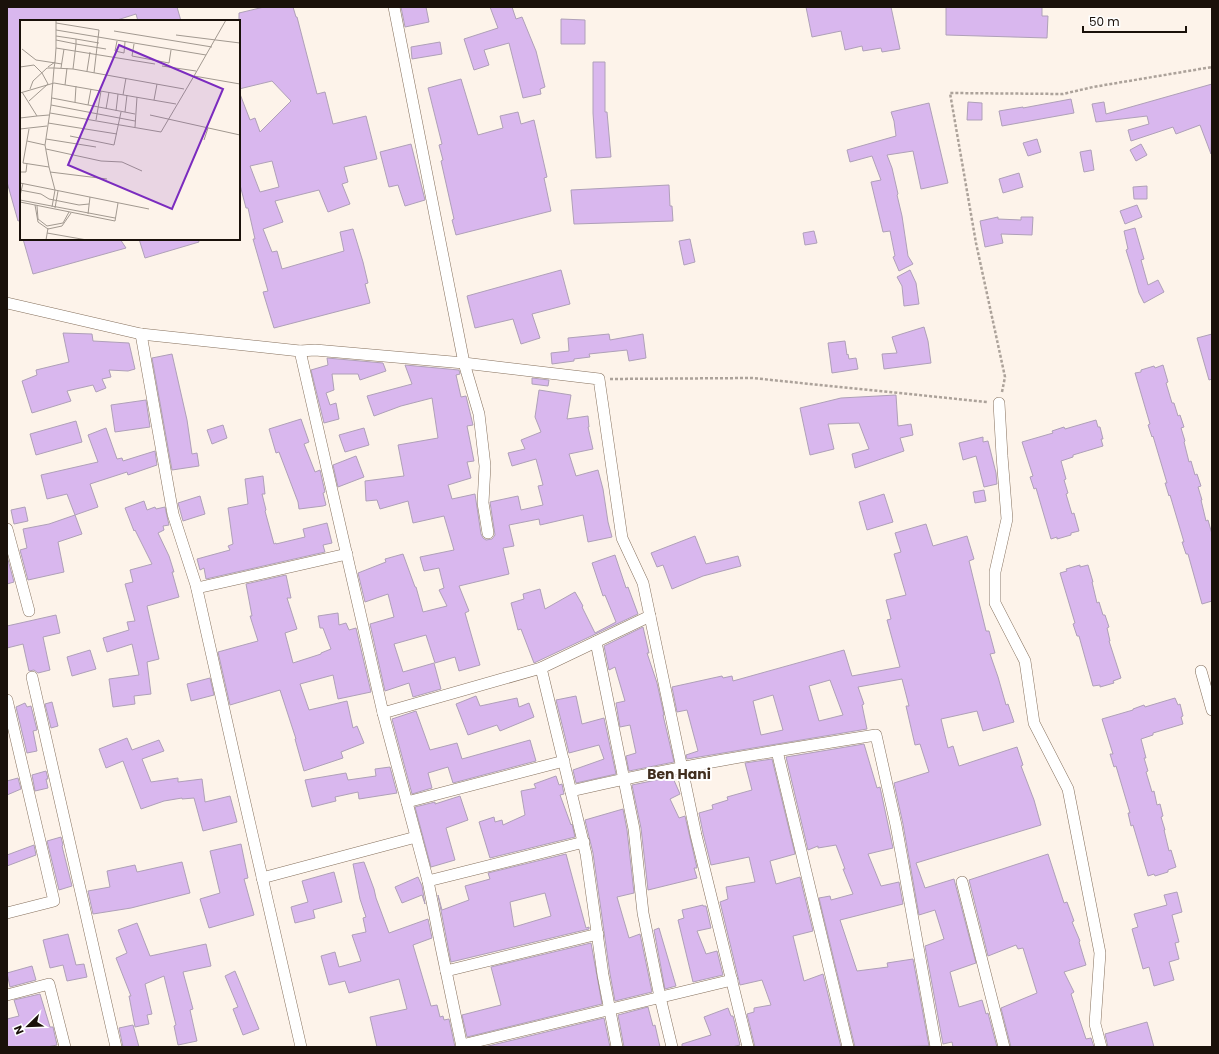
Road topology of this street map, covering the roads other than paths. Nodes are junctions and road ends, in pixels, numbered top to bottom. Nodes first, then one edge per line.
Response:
1 (394, 7) edge
2 (7, 303) edge
3 (141, 334) junction
4 (300, 351) junction
5 (464, 363) junction
6 (999, 403) road end
7 (7, 529) edge
8 (488, 533) dead end
9 (347, 554) junction
10 (197, 588) junction
11 (29, 611) dead end
12 (650, 616) junction
13 (596, 642) junction
14 (541, 668) junction
15 (1201, 671) dead end
16 (32, 677) dead end
17 (7, 700) edge
18 (1212, 710) edge
19 (383, 713) junction
20 (777, 751) junction
21 (564, 761) junction
22 (681, 767) junction
23 (623, 778) junction
24 (571, 791) junction
25 (407, 802) junction
26 (416, 837) junction
27 (584, 842) junction
28 (262, 878) junction
29 (428, 880) junction
30 (962, 882) dead end
31 (7, 913) edge
32 (598, 934) junction
33 (446, 971) junction
34 (732, 980) junction
35 (7, 995) edge
36 (660, 997) junction
37 (610, 1009) junction
38 (462, 1046) edge
39 (65, 1047) edge
40 (116, 1047) edge
41 (301, 1047) edge
42 (617, 1047) edge
43 (672, 1047) edge
44 (748, 1047) edge
45 (848, 1047) edge
46 (936, 1047) edge
47 (1004, 1047) edge
48 (1101, 1047) edge

1 - 5 street
2 - 3 street
3 - 4 street
3 - 10 street
4 - 5 street
4 - 9 street
5 - 8 street
5 - 12 street
6 - 48 street
7 - 11 street
9 - 10 street
9 - 19 street
10 - 28 street
12 - 13 street
12 - 22 street
13 - 14 street
13 - 23 street
14 - 19 street
14 - 21 street
15 - 18 street
16 - 40 street
17 - 31 street
19 - 25 street
20 - 22 street
20 - 45 street
20 - 46 street
21 - 24 street
21 - 25 street
22 - 23 street
22 - 34 street
23 - 24 street
23 - 36 street
24 - 27 street
25 - 26 street
26 - 28 street
26 - 29 street
27 - 29 street
27 - 32 street
28 - 41 street
29 - 33 street
30 - 47 street
32 - 33 street
32 - 37 street
33 - 38 street
34 - 36 street
34 - 44 street
35 - 39 street
36 - 37 street
36 - 43 street
37 - 38 street
37 - 42 street

